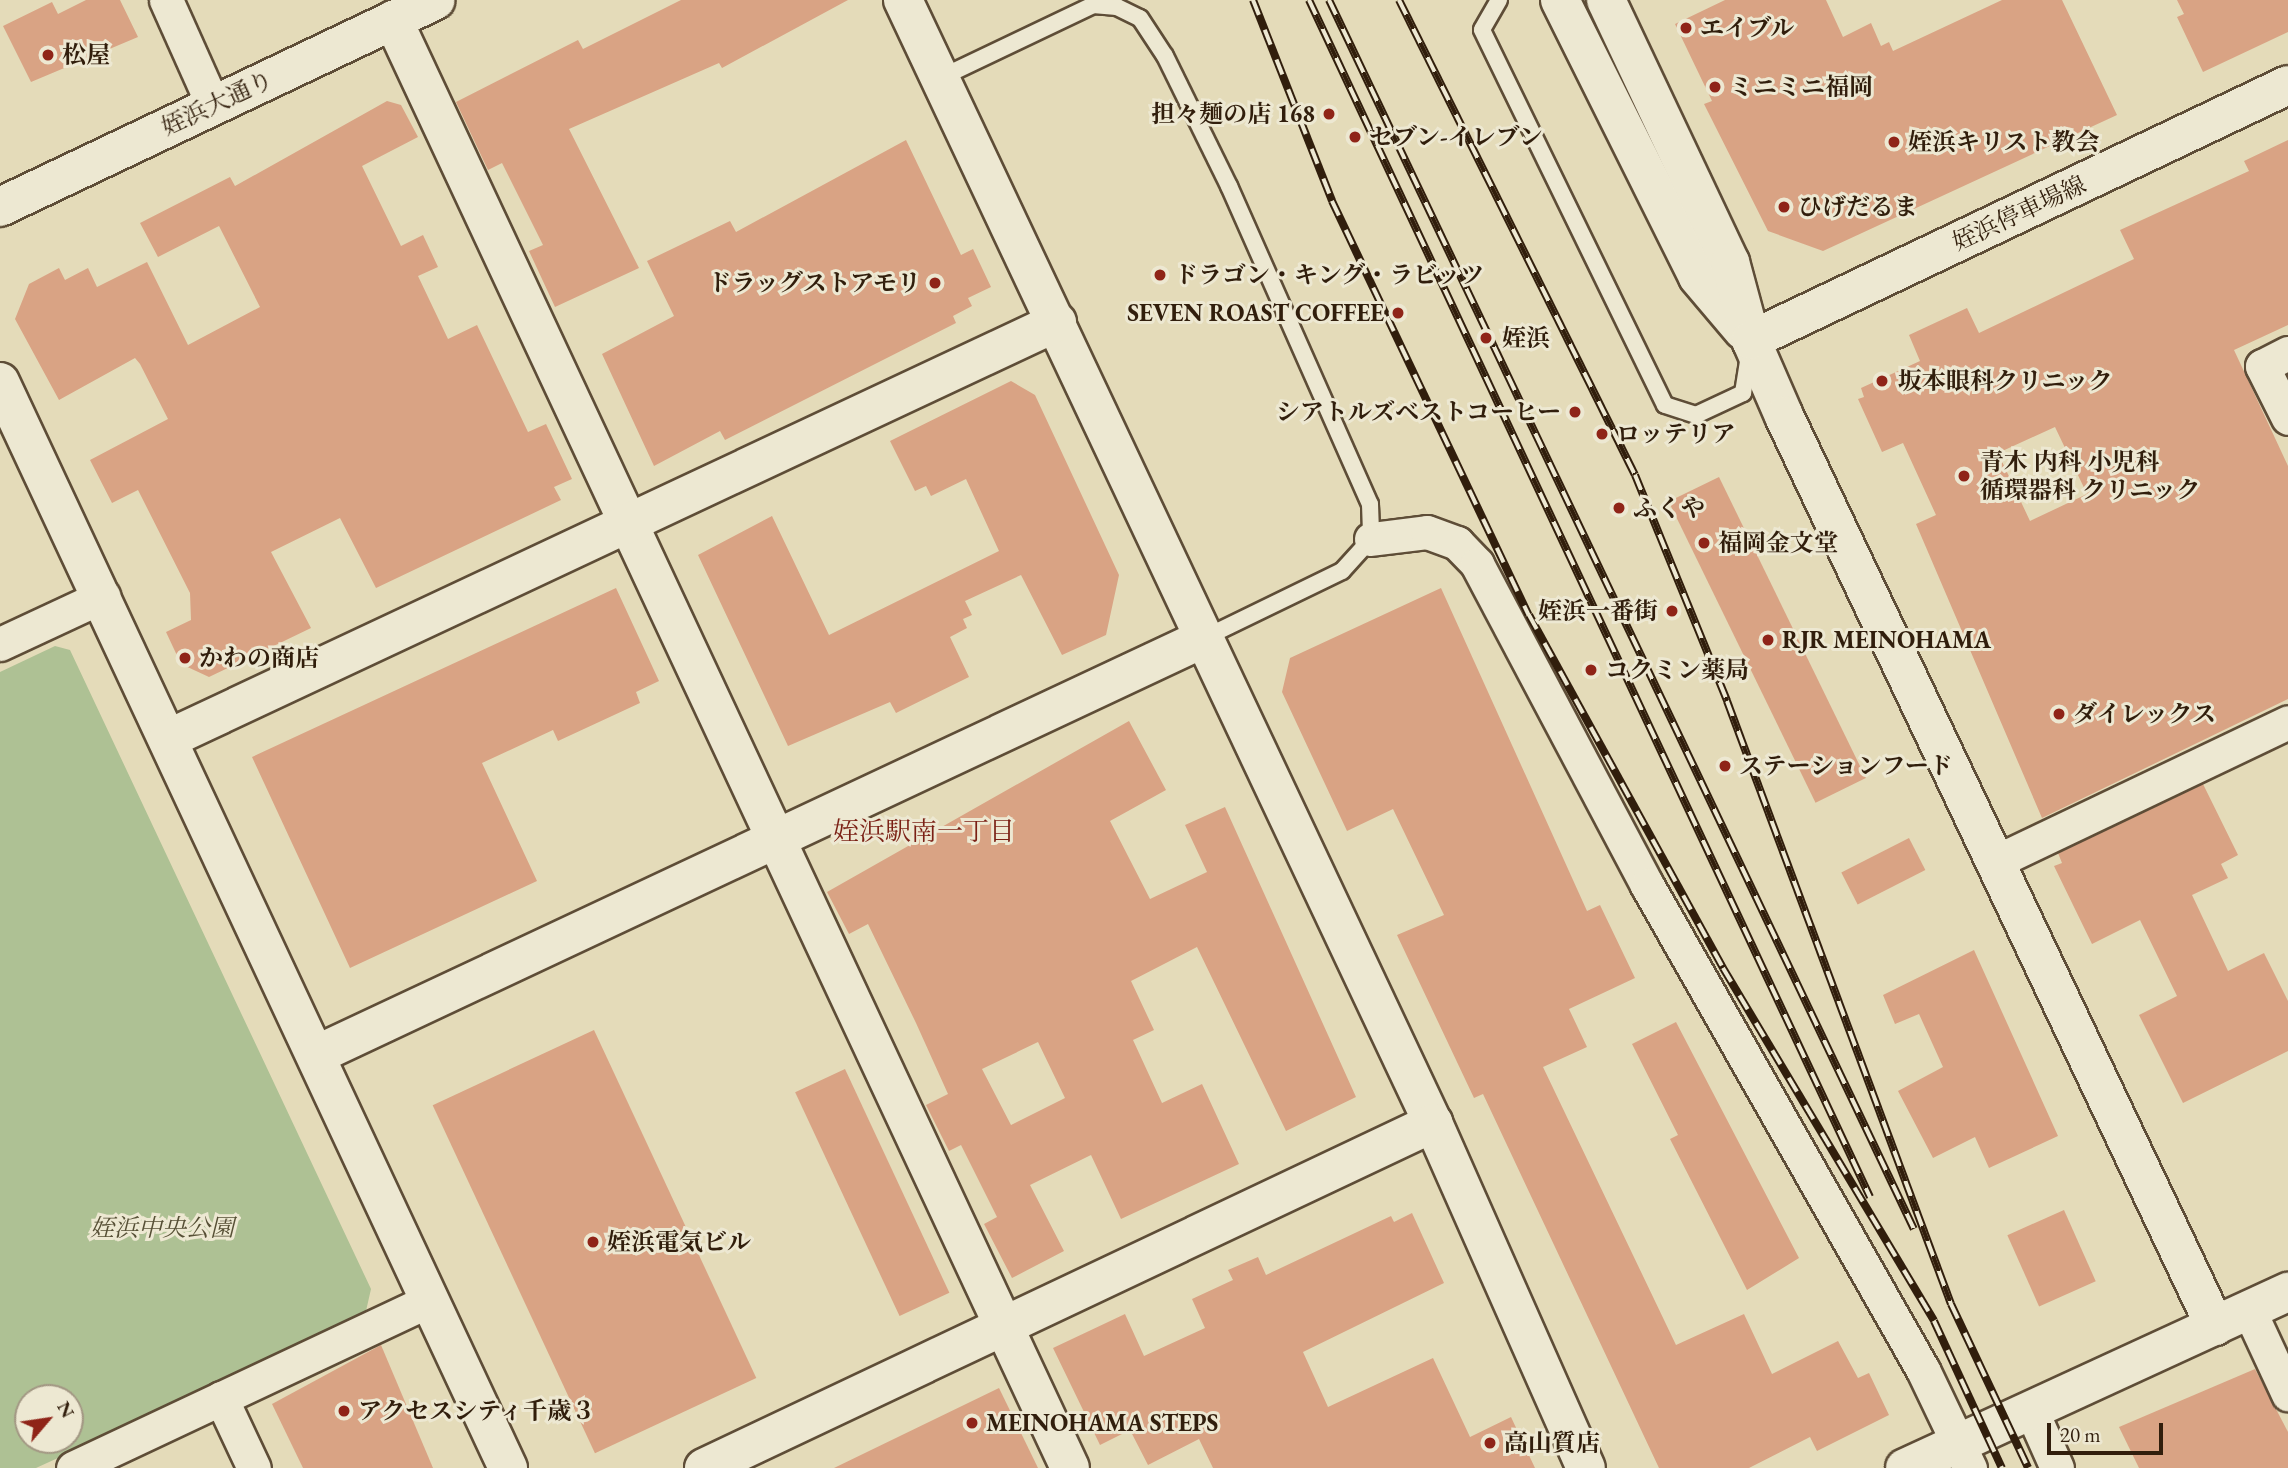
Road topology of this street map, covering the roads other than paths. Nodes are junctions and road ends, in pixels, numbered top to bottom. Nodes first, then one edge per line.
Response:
1 (166, 0) edge
2 (435, 0) edge
3 (903, 0) edge
4 (1499, 0) edge
5 (1560, 0) edge
6 (1606, 0) edge
7 (393, 20) junction
8 (938, 79) junction
9 (2288, 85) edge
10 (213, 105) junction
11 (0, 207) edge
12 (1057, 322) junction
13 (1751, 340) junction
14 (2288, 353) edge
15 (0, 382) edge
16 (2288, 418) edge
17 (628, 519) junction
18 (1371, 539) junction
19 (103, 596) junction
20 (1204, 638) junction
21 (0, 644) edge
22 (2288, 722) edge
23 (168, 739) junction
24 (774, 840) junction
25 (1997, 861) junction
26 (316, 1055) junction
27 (1433, 1123) junction
28 (2288, 1292) edge
29 (428, 1301) junction
30 (2232, 1318) junction
31 (1004, 1325) junction
32 (2288, 1394) edge
33 (221, 1398) junction
34 (2032, 1412) junction
35 (1964, 1456) edge
36 (73, 1468) edge
37 (254, 1468) edge
38 (508, 1468) edge
39 (704, 1468) edge
40 (1070, 1468) edge
41 (1586, 1468) edge
42 (1905, 1468) edge
43 (2057, 1468) edge

1 - 10 street
2 - 7 street, 姪浜大通り
3 - 8 street
4 - 13 lane
5 - 13 street
6 - 13 street
7 - 10 street, 姪浜大通り
7 - 17 street
8 - 12 street
8 - 18 lane
9 - 13 street, 姪浜停車場線
10 - 11 street, 姪浜大通り
12 - 17 street
12 - 20 street
13 - 25 street
14 - 16 street
15 - 19 street
17 - 23 street
17 - 24 street
18 - 20 lane
18 - 35 street
19 - 21 street
19 - 23 street
20 - 24 street
20 - 27 street
22 - 25 street
23 - 26 street
24 - 26 street
24 - 31 street
25 - 30 street
26 - 29 street
27 - 31 street
27 - 41 street
28 - 30 street
29 - 33 street
29 - 38 street
30 - 32 street
30 - 34 street
31 - 39 street
31 - 40 street
33 - 36 street
33 - 37 street
34 - 35 street
34 - 43 street
35 - 42 street

